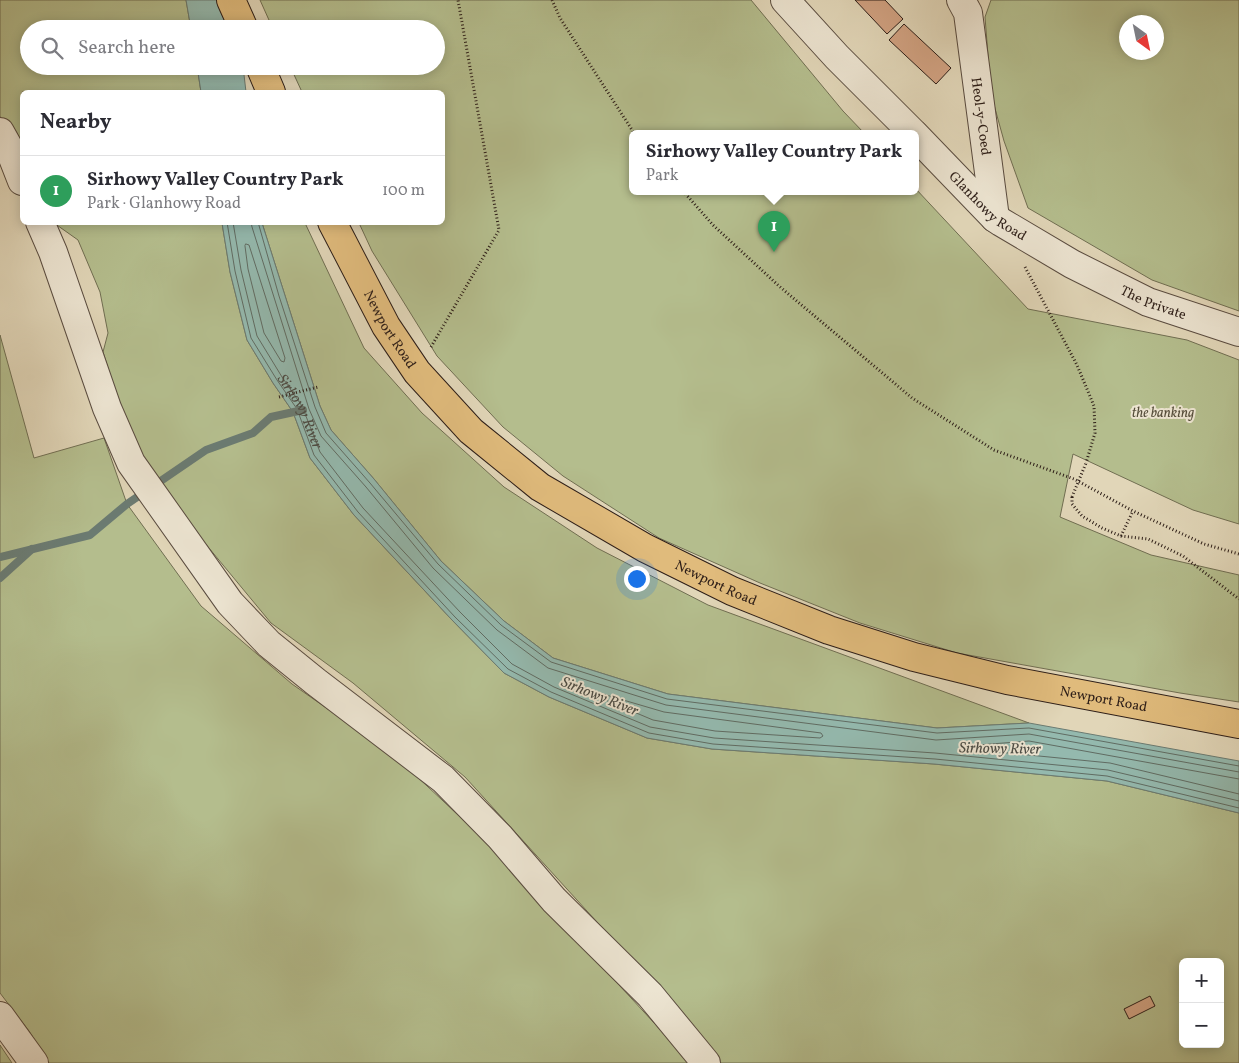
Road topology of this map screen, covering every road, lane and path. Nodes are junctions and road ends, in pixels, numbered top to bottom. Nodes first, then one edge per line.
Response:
1 (231, 0) edge
2 (458, 0) edge
3 (552, 0) edge
4 (785, 0) edge
5 (968, 4) edge
6 (240, 20) edge
7 (264, 75) edge
8 (270, 90) edge
9 (632, 130) edge
10 (910, 130) edge
11 (0, 132) edge
12 (919, 139) edge
13 (20, 176) edge
14 (686, 195) edge
15 (994, 218) junction
16 (41, 225) edge
17 (334, 225) edge
18 (1072, 264) joint
19 (1024, 265) dead end
20 (1239, 332) edge
21 (416, 372) junction
22 (318, 387) dead end
23 (279, 398) dead end
24 (1133, 510) junction
25 (1121, 536) junction
26 (1239, 554) edge
27 (1239, 600) edge
28 (1239, 724) edge
29 (0, 1016) edge
30 (34, 1063) edge
31 (706, 1063) edge

1 - 6 main road
2 - 21 path
3 - 9 path
4 - 10 street, Glanhowy Road
5 - 15 street, Heol-y-Coed
7 - 8 main road
11 - 13 street
12 - 15 street, Glanhowy Road
14 - 24 path
15 - 18 street, Glanhowy Road
16 - 31 street
17 - 21 main road, Newport Road
18 - 20 street, The Private
19 - 25 path, bridge
21 - 28 main road, Newport Road
22 - 23 path
24 - 25 path
24 - 26 path
25 - 27 path
29 - 30 street

